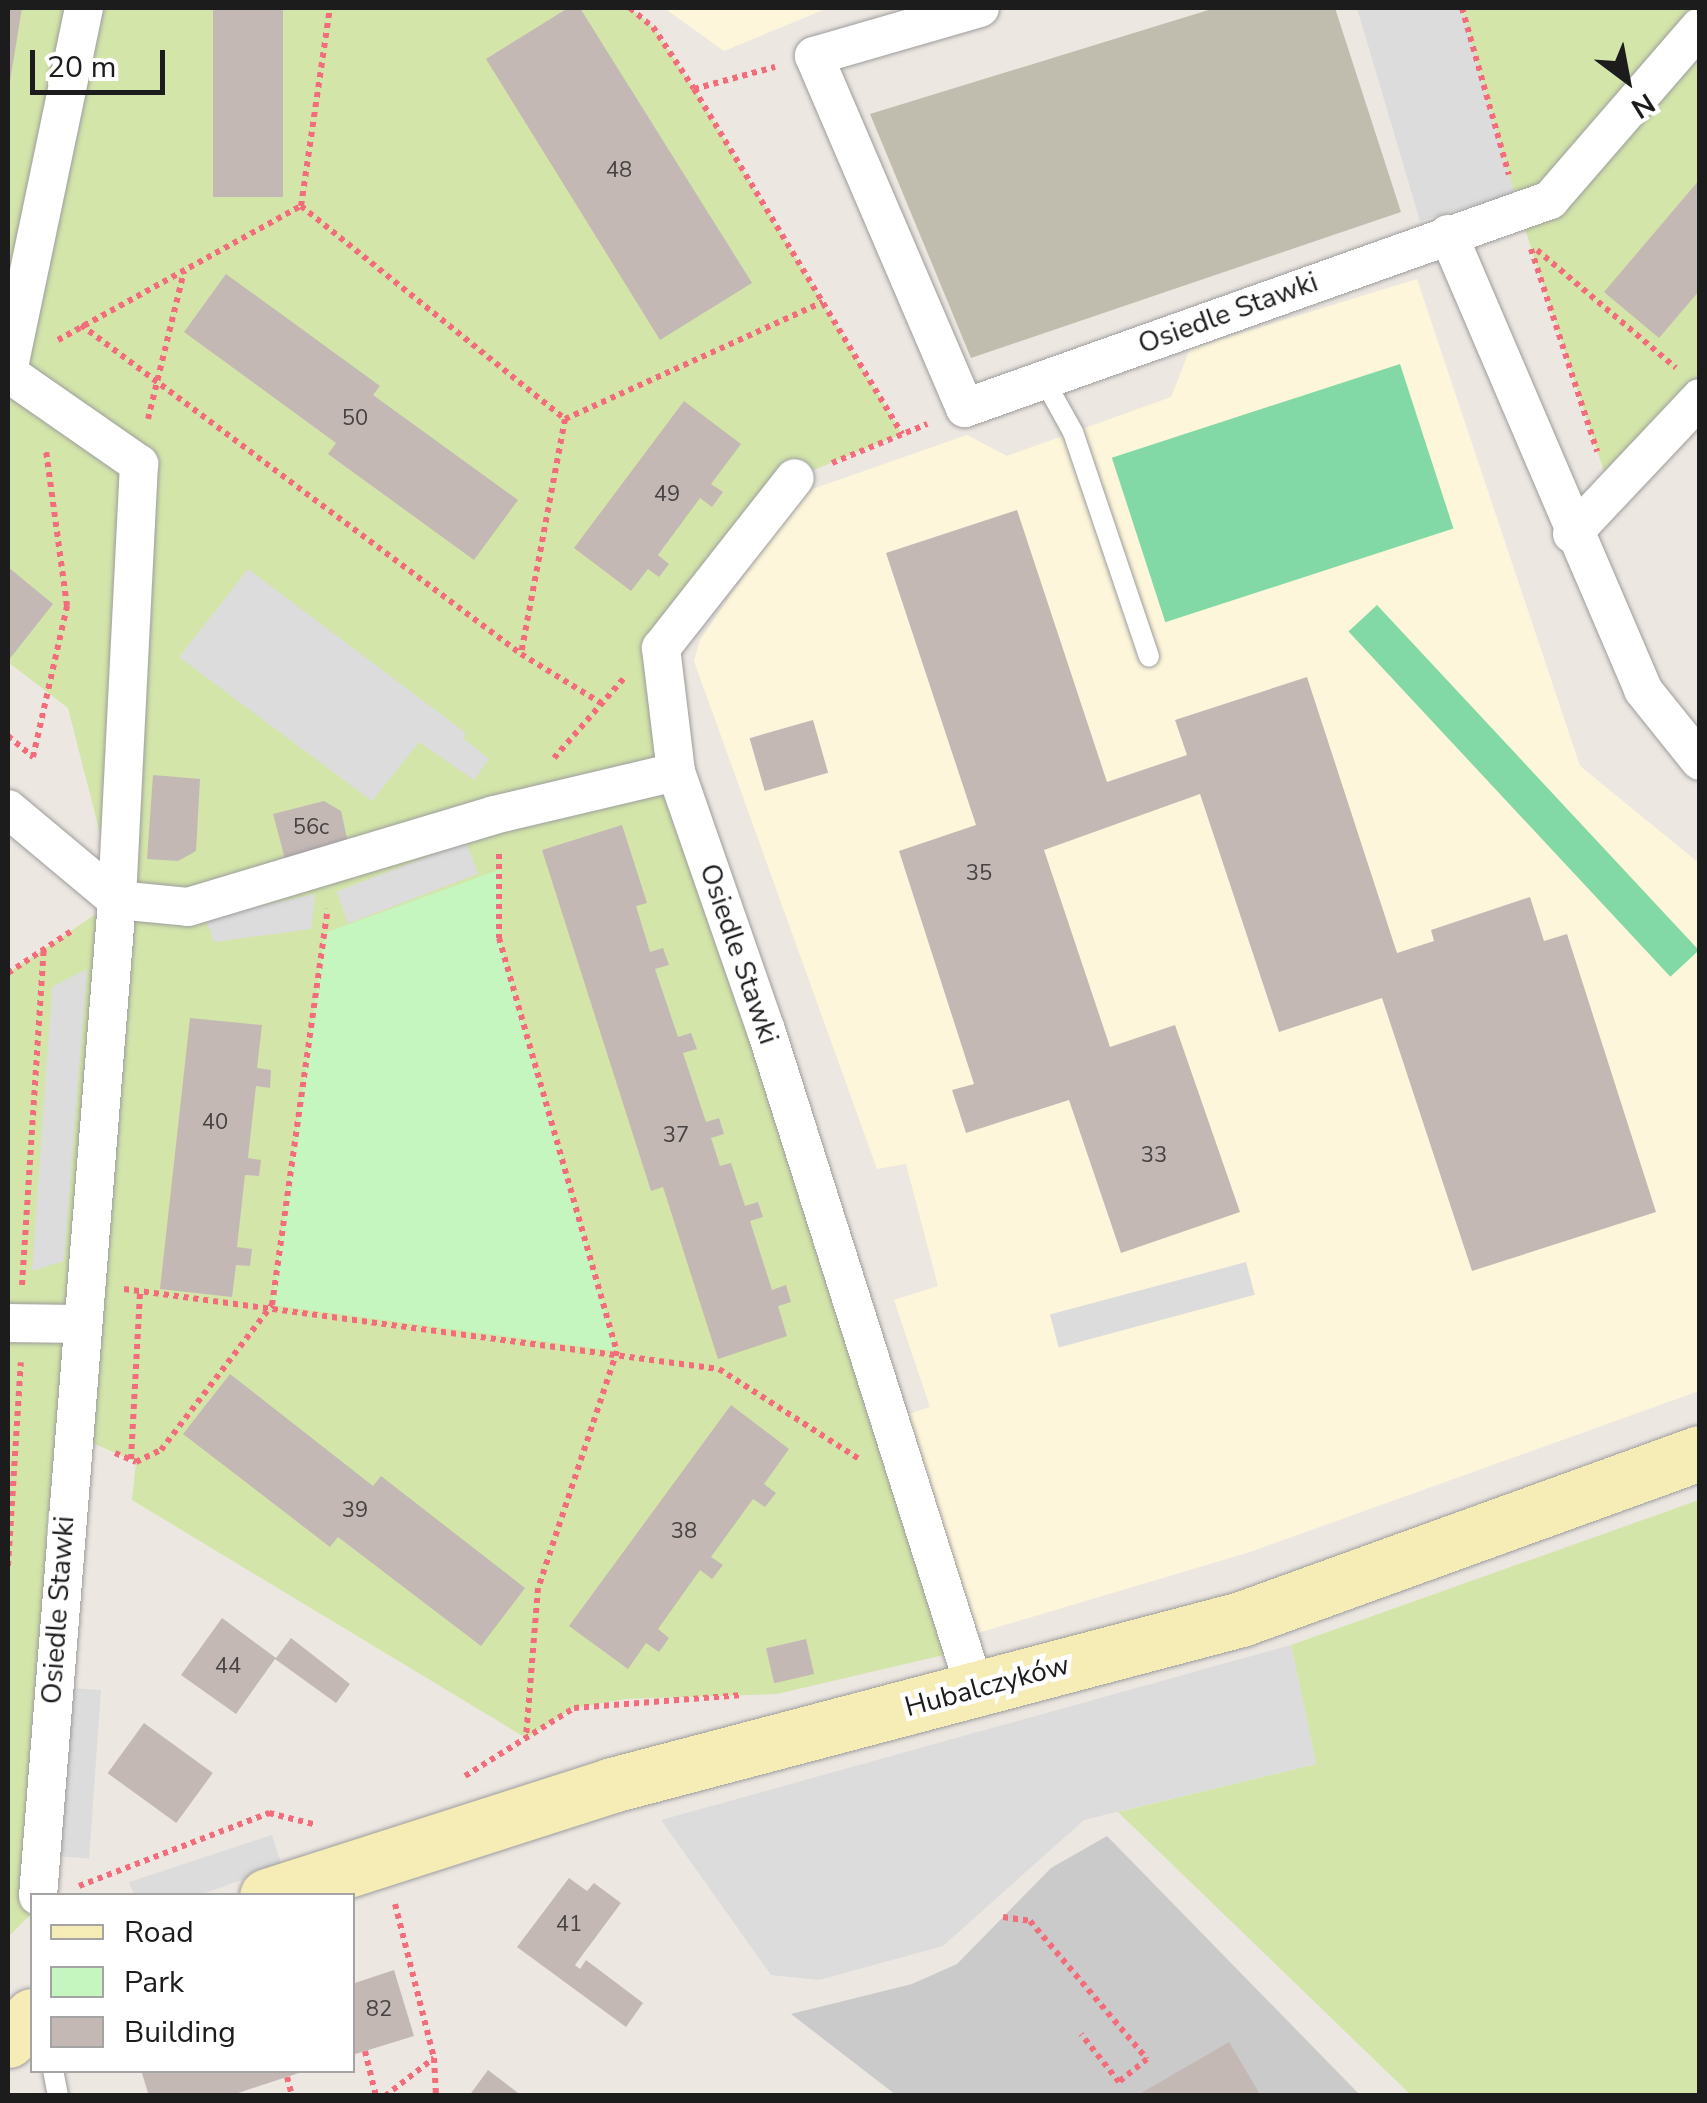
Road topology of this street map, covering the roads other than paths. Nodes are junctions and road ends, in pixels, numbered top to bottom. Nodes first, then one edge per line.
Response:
1 (84, 8) edge
2 (980, 8) edge
3 (1700, 27) edge
4 (1448, 234) junction
5 (8, 372) edge
6 (1044, 380) junction
7 (1692, 387) edge
8 (794, 478) road end
9 (1572, 534) junction
10 (1148, 657) dead end
11 (1700, 761) edge
12 (676, 772) junction
13 (8, 809) edge
14 (117, 900) junction
15 (15, 1323) edge
16 (78, 1324) junction
17 (1700, 1453) edge
18 (975, 1689) junction
19 (38, 1893) edge
20 (276, 1893) edge
21 (30, 2018) edge
22 (8, 2040) edge

1 - 5 street
2 - 6 street, Osiedle Stawki
3 - 4 street, Osiedle Stawki
4 - 6 street, Osiedle Stawki
4 - 9 street
5 - 14 street, Osiedle Stawki
6 - 10 lane
7 - 9 street
8 - 12 street, Osiedle Stawki
9 - 11 street
12 - 14 street
12 - 18 street, Osiedle Stawki
13 - 14 street
14 - 16 street, Osiedle Stawki
15 - 16 street
16 - 19 street, Osiedle Stawki
17 - 18 street, Hubalczyków
18 - 20 street, Hubalczyków
21 - 22 street

